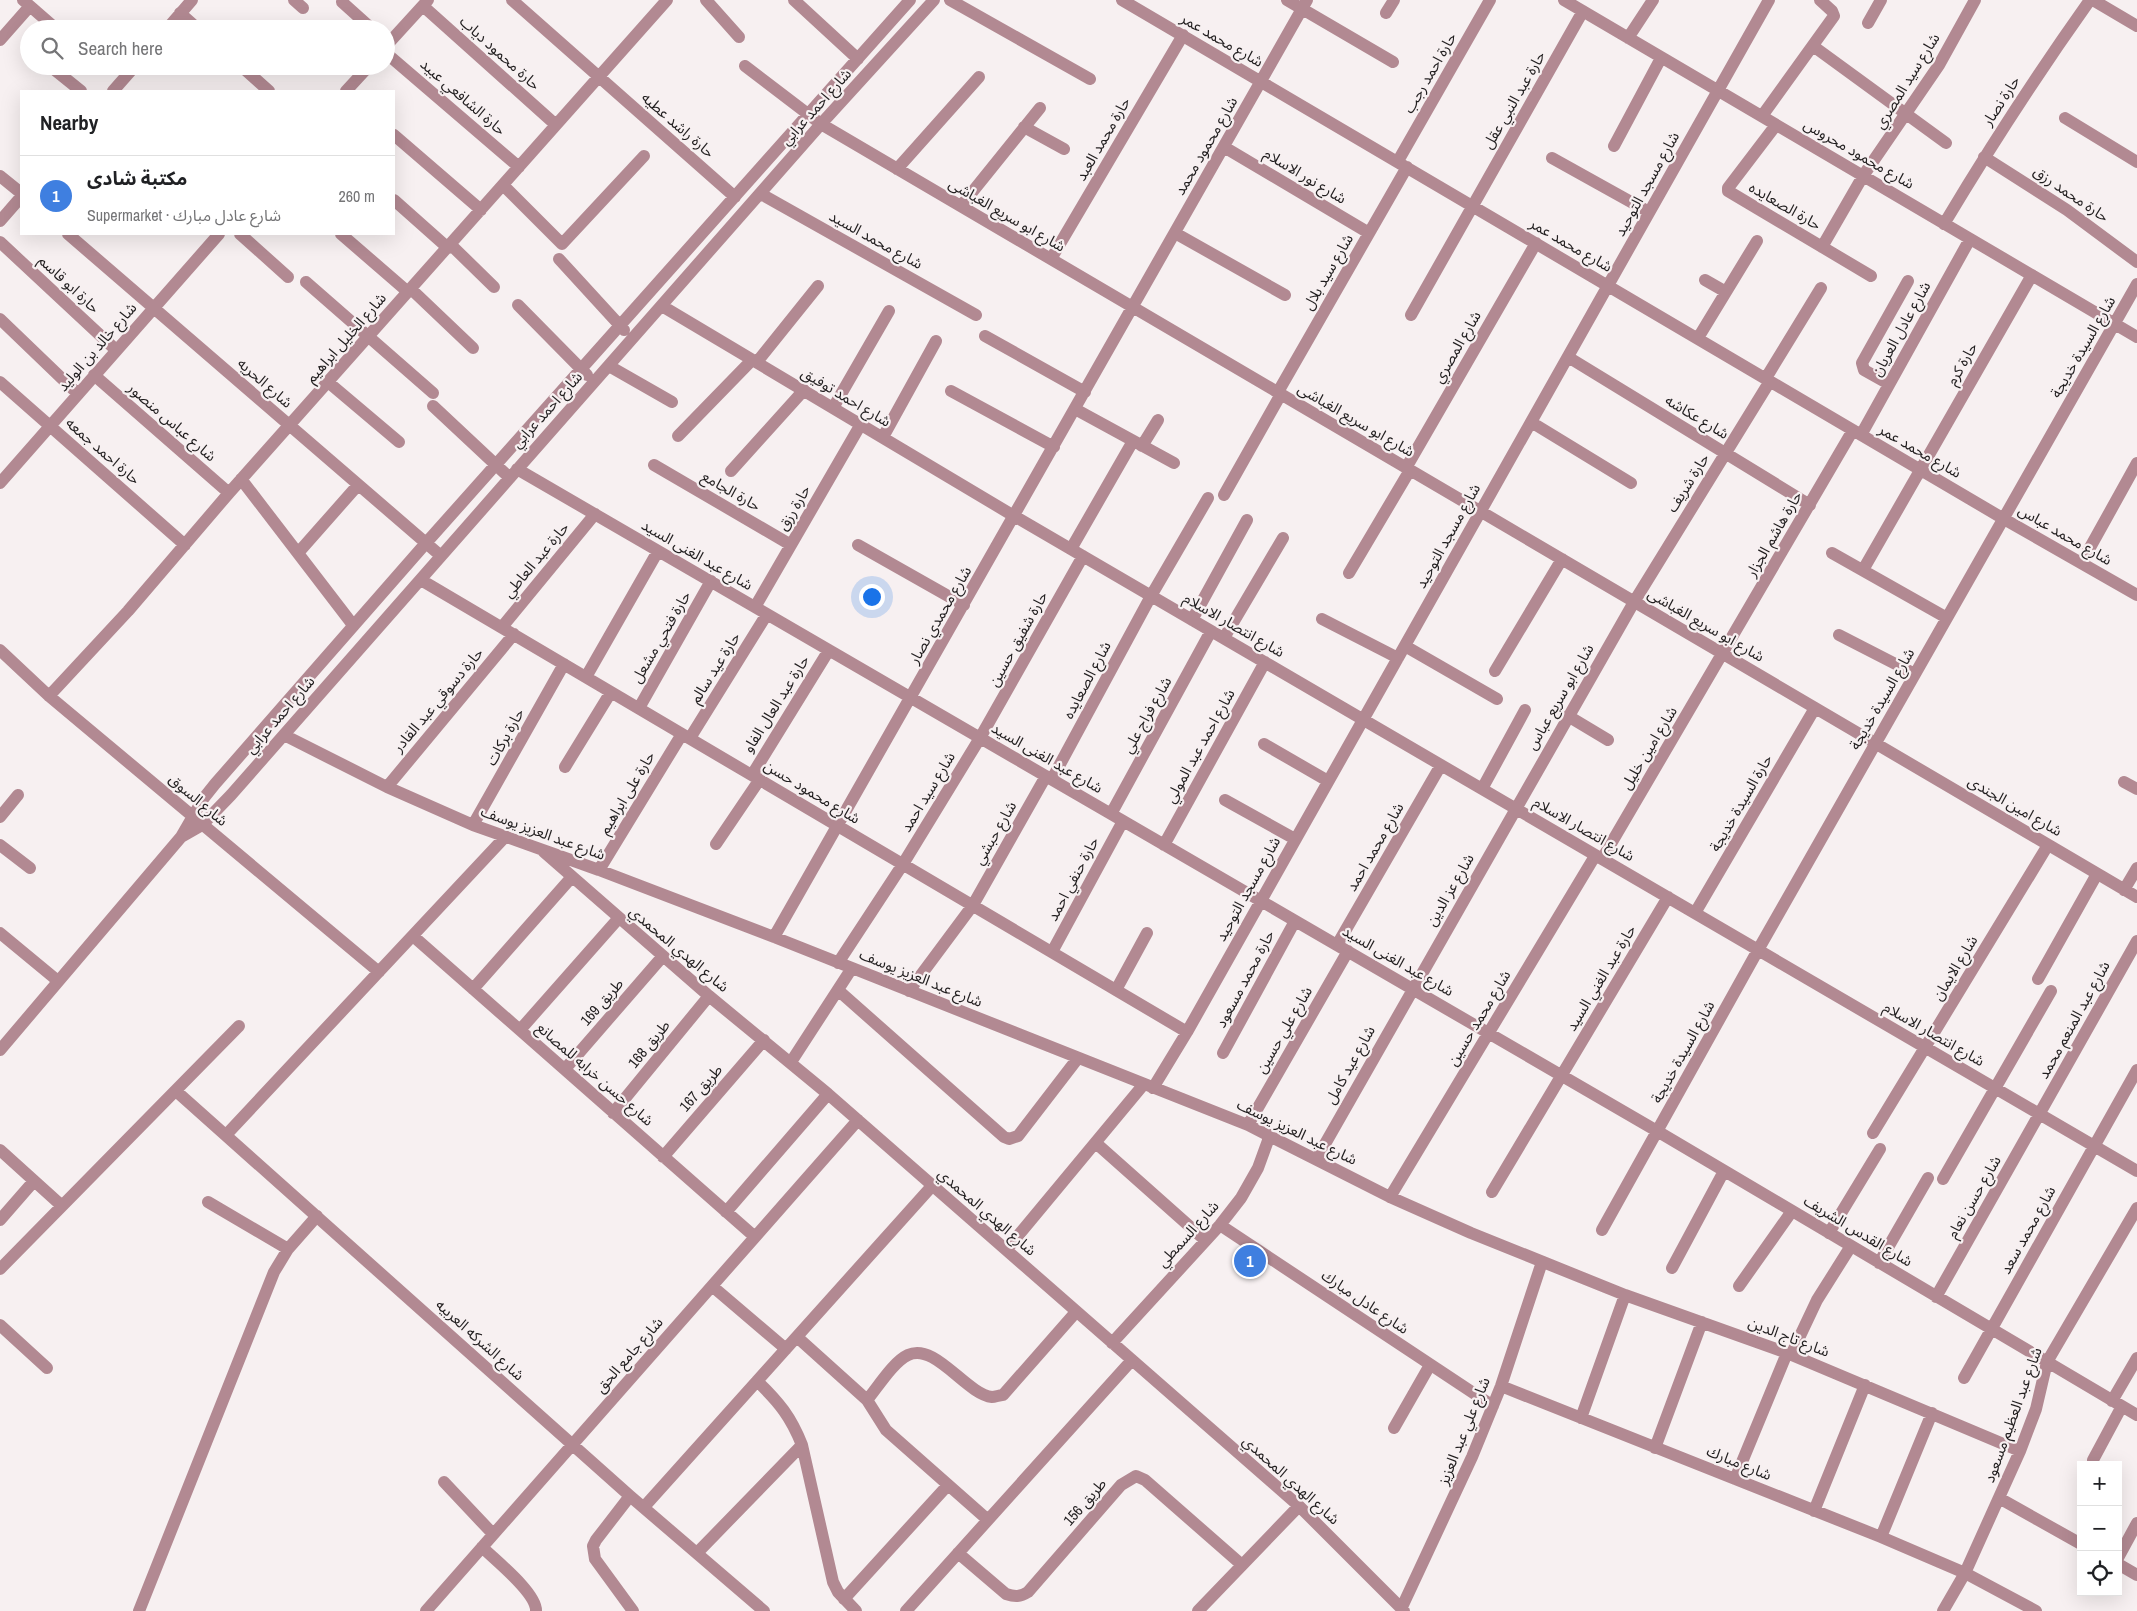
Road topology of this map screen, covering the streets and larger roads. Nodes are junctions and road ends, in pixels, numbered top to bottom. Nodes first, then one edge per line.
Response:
1 (192, 0) edge
2 (512, 0) edge
3 (667, 0) edge
4 (706, 0) edge
5 (794, 0) edge
6 (910, 0) edge
7 (934, 0) edge
8 (950, 0) edge
9 (1122, 0) edge
10 (1287, 0) edge
11 (1394, 0) edge
12 (1490, 0) edge
13 (1653, 0) edge
14 (1769, 0) edge
15 (1820, 0) edge
16 (1881, 0) edge
17 (1975, 0) edge
18 (2091, 0) edge
19 (1567, 1) edge
20 (342, 2) dead end
21 (26, 3) edge
22 (425, 3) edge
23 (1305, 4) edge
24 (2112, 4) edge
25 (1583, 12) junction
26 (180, 13) junction
27 (1386, 13) dead end
28 (46, 20) edge
29 (174, 20) edge
30 (188, 20) edge
31 (362, 20) edge
32 (1868, 23) dead end
33 (2137, 26) edge
34 (1182, 35) junction
35 (395, 37) edge
36 (739, 37) dead end
37 (1628, 38) junction
38 (0, 40) edge
39 (1812, 46) junction
40 (395, 53) edge
41 (1662, 58) junction
42 (858, 59) junction
43 (1393, 62) dead end
44 (745, 66) dead end
45 (61, 75) edge
46 (127, 75) edge
47 (251, 75) edge
48 (361, 75) edge
49 (599, 77) junction
50 (979, 77) dead end
51 (1090, 79) dead end
52 (1261, 82) junction
53 (80, 90) edge
54 (114, 90) edge
55 (268, 90) edge
56 (347, 90) edge
57 (1718, 91) junction
58 (1040, 108) dead end
59 (808, 114) junction
60 (1762, 116) junction
61 (1906, 116) junction
62 (2065, 118) dead end
63 (821, 124) junction
64 (556, 125) junction
65 (1776, 125) junction
66 (1024, 127) junction
67 (395, 136) edge
68 (1946, 143) dead end
69 (1614, 146) dead end
70 (1224, 147) junction
71 (1064, 149) dead end
72 (644, 156) dead end
73 (1984, 157) junction
74 (1552, 158) dead end
75 (2137, 162) edge
76 (1402, 164) junction
77 (519, 166) junction
78 (897, 169) junction
79 (0, 176) edge
80 (1863, 176) junction
81 (503, 185) junction
82 (20, 194) edge
83 (761, 194) junction
84 (20, 196) edge
85 (734, 197) junction
86 (395, 201) edge
87 (1472, 205) junction
88 (961, 206) junction
89 (481, 210) junction
90 (1649, 212) junction
91 (0, 221) edge
92 (1944, 224) junction
93 (1175, 233) junction
94 (1369, 233) junction
95 (69, 235) edge
96 (218, 235) edge
97 (241, 235) edge
98 (342, 235) edge
99 (1970, 239) junction
100 (1758, 241) dead end
101 (0, 242) edge
102 (1536, 243) junction
103 (449, 246) junction
104 (1822, 247) junction
105 (559, 259) dead end
106 (1051, 259) junction
107 (2137, 262) edge
108 (2032, 275) junction
109 (1871, 276) dead end
110 (288, 277) dead end
111 (1705, 280) dead end
112 (1908, 281) dead end
113 (306, 282) dead end
114 (2137, 284) edge
115 (1608, 285) junction
116 (818, 286) dead end
117 (494, 287) dead end
118 (1821, 288) dead end
119 (409, 291) junction
120 (1726, 292) junction
121 (1285, 295) dead end
122 (518, 305) dead end
123 (662, 306) junction
124 (1133, 307) junction
125 (153, 308) junction
126 (889, 311) dead end
127 (976, 315) dead end
128 (1411, 315) dead end
129 (0, 320) edge
130 (2114, 324) junction
131 (620, 325) junction
132 (985, 336) dead end
133 (368, 337) junction
134 (2137, 337) edge
135 (1698, 338) junction
136 (633, 339) junction
137 (936, 341) dead end
138 (473, 348) dead end
139 (116, 350) junction
140 (1568, 357) junction
141 (754, 361) junction
142 (609, 366) junction
143 (581, 369) junction
144 (94, 375) junction
145 (1768, 380) junction
146 (0, 382) edge
147 (328, 382) junction
148 (594, 382) junction
149 (1890, 384) junction
150 (804, 390) junction
151 (951, 391) dead end
152 (1084, 392) junction
153 (78, 393) junction
154 (433, 393) dead end
155 (1280, 393) junction
156 (672, 402) dead end
157 (433, 406) dead end
158 (833, 408) junction
159 (1075, 409) junction
160 (1158, 420) dead end
161 (1531, 422) junction
162 (861, 424) junction
163 (50, 426) junction
164 (290, 426) junction
165 (1857, 433) junction
166 (678, 436) dead end
167 (883, 437) junction
168 (399, 442) dead end
169 (1138, 443) junction
170 (1054, 447) junction
171 (1725, 454) junction
172 (2137, 462) edge
173 (1174, 463) dead end
174 (496, 464) junction
175 (654, 465) dead end
176 (1408, 469) junction
177 (1920, 470) junction
178 (732, 471) dead end
179 (513, 473) junction
180 (242, 479) junction
181 (0, 482) edge
182 (1631, 483) dead end
183 (358, 485) junction
184 (229, 493) junction
185 (1224, 495) dead end
186 (1208, 498) dead end
187 (1810, 505) junction
188 (1480, 511) junction
189 (595, 514) junction
190 (1014, 516) junction
191 (2004, 519) junction
192 (1247, 520) dead end
193 (1283, 538) dead end
194 (426, 542) junction
195 (185, 545) junction
196 (792, 545) junction
197 (858, 545) dead end
198 (1071, 549) junction
199 (658, 551) junction
200 (298, 552) junction
201 (1832, 552) dead end
202 (441, 556) junction
203 (1083, 556) junction
204 (1562, 559) junction
205 (2082, 562) junction
206 (1863, 570) junction
207 (1349, 573) dead end
208 (421, 580) junction
209 (711, 582) junction
210 (2137, 595) edge
211 (1151, 596) junction
212 (1634, 602) junction
213 (964, 605) junction
214 (755, 607) junction
215 (767, 614) junction
216 (1947, 618) junction
217 (1192, 620) junction
218 (1322, 620) dead end
219 (353, 626) junction
220 (502, 627) junction
221 (1211, 631) junction
222 (514, 634) junction
223 (1839, 635) dead end
224 (1224, 638) junction
225 (1405, 646) junction
226 (0, 650) edge
227 (829, 650) junction
228 (1723, 654) junction
229 (1398, 658) junction
230 (1265, 662) junction
231 (564, 664) junction
232 (1495, 671) dead end
233 (1915, 674) junction
234 (586, 677) junction
235 (611, 692) junction
236 (49, 696) junction
237 (911, 698) junction
238 (1497, 699) dead end
239 (639, 708) junction
240 (1815, 708) junction
241 (1525, 710) dead end
242 (1568, 716) junction
243 (1364, 720) junction
244 (284, 735) junction
245 (686, 736) junction
246 (980, 738) junction
247 (1608, 740) dead end
248 (1264, 744) dead end
249 (1876, 744) junction
250 (1441, 765) junction
251 (565, 767) dead end
252 (756, 777) junction
253 (1049, 778) junction
254 (1328, 781) junction
255 (2124, 782) dead end
256 (387, 787) junction
257 (1482, 789) junction
258 (2137, 789) edge
259 (18, 795) dead end
260 (1225, 800) dead end
261 (1515, 808) junction
262 (1111, 814) junction
263 (0, 817) edge
264 (197, 820) junction
265 (1123, 821) junction
266 (474, 825) junction
267 (838, 826) junction
268 (505, 837) junction
269 (1295, 839) junction
270 (0, 844) edge
271 (716, 844) dead end
272 (1164, 845) junction
273 (2048, 845) junction
274 (539, 848) junction
275 (1599, 857) junction
276 (903, 864) junction
277 (30, 868) dead end
278 (2137, 868) edge
279 (599, 870) junction
280 (2098, 874) junction
281 (571, 878) junction
282 (2124, 890) junction
283 (1668, 897) junction
284 (2137, 897) edge
285 (1260, 900) junction
286 (973, 905) junction
287 (1695, 913) junction
288 (618, 919) junction
289 (1295, 920) junction
290 (0, 933) edge
291 (1147, 933) dead end
292 (413, 936) junction
293 (774, 937) junction
294 (2137, 941) edge
295 (1342, 948) junction
296 (1758, 950) junction
297 (1052, 952) junction
298 (663, 956) junction
299 (838, 963) junction
300 (852, 968) junction
301 (379, 972) junction
302 (2038, 979) dead end
303 (58, 981) junction
304 (474, 989) junction
305 (1412, 989) junction
306 (1116, 990) junction
307 (838, 991) junction
308 (909, 991) junction
309 (2051, 991) dead end
310 (709, 996) junction
311 (239, 1026) dead end
312 (520, 1030) junction
313 (1187, 1032) junction
314 (1488, 1033) junction
315 (764, 1040) junction
316 (1925, 1048) junction
317 (0, 1050) edge
318 (1223, 1053) dead end
319 (1078, 1058) junction
320 (791, 1062) junction
321 (565, 1070) junction
322 (2137, 1070) edge
323 (1562, 1076) junction
324 (1149, 1086) junction
325 (1995, 1089) junction
326 (176, 1091) junction
327 (828, 1094) junction
328 (614, 1112) junction
329 (2040, 1114) junction
330 (858, 1120) junction
331 (1248, 1125) junction
332 (1657, 1131) junction
333 (1873, 1133) dead end
334 (226, 1135) junction
335 (1270, 1135) junction
336 (1096, 1144) junction
337 (2094, 1146) junction
338 (1880, 1148) dead end
339 (2, 1157) edge
340 (663, 1157) junction
341 (1317, 1158) junction
342 (1724, 1170) junction
343 (2137, 1171) edge
344 (1928, 1178) dead end
345 (1943, 1180) dead end
346 (34, 1181) junction
347 (932, 1186) junction
348 (1492, 1192) dead end
349 (1390, 1197) junction
350 (208, 1202) dead end
351 (62, 1206) junction
352 (2137, 1208) edge
353 (1792, 1211) junction
354 (726, 1212) junction
355 (317, 1216) junction
356 (0, 1220) edge
357 (1220, 1225) junction
358 (1602, 1230) dead end
359 (1829, 1233) junction
360 (755, 1237) junction
361 (1206, 1240) junction
362 (1851, 1246) junction
363 (288, 1249) junction
364 (1007, 1249) junction
365 (1542, 1262) junction
366 (1879, 1263) junction
367 (1672, 1268) dead end
368 (0, 1269) edge
369 (712, 1286) junction
370 (1739, 1286) dead end
371 (1625, 1294) junction
372 (1936, 1297) junction
373 (1076, 1312) junction
374 (1702, 1322) junction
375 (0, 1325) edge
376 (1991, 1330) junction
377 (797, 1337) junction
378 (1112, 1343) junction
379 (786, 1349) junction
380 (1789, 1354) junction
381 (2137, 1358) edge
382 (1132, 1360) junction
383 (2047, 1362) junction
384 (1430, 1365) junction
385 (47, 1368) dead end
386 (1964, 1378) dead end
387 (757, 1381) junction
388 (1865, 1385) junction
389 (1501, 1386) junction
390 (867, 1400) junction
391 (2117, 1404) junction
392 (1493, 1406) junction
393 (1932, 1413) junction
394 (2137, 1415) edge
395 (1580, 1418) junction
396 (1394, 1428) dead end
397 (573, 1444) junction
398 (802, 1445) junction
399 (1654, 1448) junction
400 (2020, 1451) junction
401 (2093, 1460) dead end
402 (1736, 1479) junction
403 (444, 1482) dead end
404 (948, 1485) junction
405 (630, 1496) junction
406 (1999, 1498) junction
407 (1299, 1506) junction
408 (644, 1507) junction
409 (1814, 1511) junction
410 (988, 1520) junction
411 (2137, 1524) edge
412 (494, 1534) junction
413 (1881, 1537) junction
414 (2077, 1542) edge
415 (482, 1547) junction
416 (2122, 1551) edge
417 (697, 1553) junction
418 (958, 1553) junction
419 (1242, 1565) junction
420 (2122, 1566) edge
421 (1965, 1572) junction
422 (2137, 1575) edge
423 (844, 1599) junction
424 (1403, 1609) edge
425 (2033, 1610) edge
426 (139, 1611) edge
427 (426, 1611) edge
428 (536, 1611) edge
429 (634, 1611) edge
430 (764, 1611) edge
431 (856, 1611) edge
432 (906, 1611) edge
433 (1198, 1611) edge
434 (1942, 1611) edge

1 - 26 street
2 - 49 street, حارة راشد عطيه
3 - 49 street, شارع الخليل ابراهيم
4 - 36 street
5 - 42 street
6 - 42 street, شارع احمد عرابي
7 - 63 street, شارع احمد عرابي
8 - 51 street
9 - 34 street, شارع محمد عمر
10 - 23 street
11 - 27 street
12 - 76 street, حارة احمد رجب
13 - 37 street
14 - 57 street, شارع مسجد التوحيد
15 - 39 street
16 - 32 street
17 - 61 street, شارع سيد المصري
18 - 24 street
18 - 73 street, حارة نصار
19 - 25 street, شارع محمود محروس
20 - 31 street
21 - 28 street
21 - 38 street
22 - 35 street
22 - 64 street, حارة محمود دياب
23 - 43 street
23 - 52 street, شارع محمود محمد
24 - 33 street
25 - 37 street, شارع محمود محروس
25 - 87 street, حارة عبد النبي عقل
26 - 29 street
26 - 30 street
34 - 52 street, شارع محمد عمر
34 - 106 street, حارة محمد العبد
37 - 41 street, شارع محمود محروس
39 - 60 street
39 - 61 street
40 - 77 street, حارة الشافعي عبيد
41 - 57 street, شارع محمود محروس
41 - 69 street
42 - 59 street, شارع احمد عرابي
44 - 59 street, شارع ابو سريع الغباشى
45 - 53 street
46 - 54 street
47 - 55 street
48 - 56 street
49 - 64 street, شارع الخليل ابراهيم
49 - 85 street, حارة راشد عطيه
50 - 78 street
52 - 70 street, شارع محمود محمد
52 - 76 street, شارع محمد عمر
57 - 60 street, شارع محمود محروس
57 - 90 street, شارع مسجد التوحيد
58 - 66 street
59 - 63 street, شارع ابو سريع الغباشى
59 - 85 street, شارع احمد عرابي
60 - 65 street, شارع محمود محروس
61 - 68 street
61 - 80 street, شارع سيد المصري
62 - 75 street
63 - 78 street, شارع ابو سريع الغباشى
63 - 83 street, شارع احمد عرابي
64 - 77 street, شارع الخليل ابراهيم
65 - 80 street, شارع محمود محروس
65 - 104 street, حارة الصعايده
66 - 71 street
66 - 88 street
67 - 89 street
70 - 93 street, شارع محمود محمد
70 - 94 street, شارع نور الاسلام
72 - 81 street
73 - 92 street, حارة نصار
73 - 107 street, حارة محمد رزق
74 - 90 street
76 - 87 street, شارع محمد عمر
76 - 94 street, شارع سيد بلال
77 - 81 street, شارع الخليل ابراهيم
78 - 88 street, شارع ابو سريع الغباشى
79 - 82 street
80 - 92 street, شارع محمود محروس
80 - 104 street, شارع سيد المصري
81 - 89 street, شارع الخليل ابراهيم
83 - 123 street, شارع احمد عرابي
83 - 127 street, شارع محمد السيد
84 - 91 street
85 - 131 street, شارع احمد عرابي
86 - 103 street
87 - 102 street, شارع محمد عمر
87 - 128 street, حارة عبد النبي عقل
88 - 106 street, شارع ابو سريع الغباشى
89 - 103 street, شارع الخليل ابراهيم
90 - 115 street, شارع مسجد التوحيد
92 - 99 street, شارع محمود محروس
93 - 121 street
93 - 124 street, شارع محمود محمد
94 - 155 street, شارع سيد بلال
95 - 125 street, شارع الحريه
96 - 125 street, شارع خالد بن الوليد
97 - 110 street
98 - 119 street
99 - 108 street, شارع محمود محروس
99 - 149 street, شارع عادل العريان
100 - 120 street
101 - 139 street, حارة ابو قاسم
102 - 115 street, شارع محمد عمر
102 - 176 street, شارع المصري
103 - 117 street
103 - 119 street, شارع الخليل ابراهيم
104 - 109 street, حارة الصعايده
105 - 131 street
106 - 124 street, شارع ابو سريع الغباشى
108 - 130 street, شارع محمود محروس
108 - 177 street, حارة كرم
111 - 120 street
112 - 149 street
113 - 133 street
114 - 130 street, شارع السيدة خديجة
115 - 135 street, شارع محمد عمر
115 - 140 street, شارع مسجد التوحيد
116 - 141 street
118 - 145 street, حارة شريف
119 - 133 street, شارع الخليل ابراهيم
119 - 138 street
120 - 135 street
122 - 143 street
123 - 136 street, شارع احمد عرابي
123 - 141 street, شارع احمد توفيق
124 - 152 street, شارع محمدي نصار
124 - 155 street, شارع ابو سريع الغباشى
125 - 139 street, شارع خالد بن الوليد
125 - 164 street, شارع الحريه
126 - 158 street
129 - 153 street
130 - 134 street, شارع محمود محروس
130 - 191 street, شارع السيدة خديجة
131 - 136 street
131 - 143 street, شارع احمد عرابي
132 - 152 street
133 - 147 street, شارع الخليل ابراهيم
133 - 154 street
135 - 145 street, شارع محمد عمر
136 - 142 street, شارع احمد عرابي
137 - 167 street
139 - 144 street, شارع خالد بن الوليد
140 - 161 street, شارع مسجد التوحيد
140 - 171 street, شارع عكاشه
141 - 150 street, شارع احمد توفيق
141 - 166 street
142 - 148 street, شارع احمد عرابي
142 - 156 street
143 - 148 street
143 - 174 street, شارع احمد عرابي
144 - 153 street, شارع خالد بن الوليد
144 - 184 street, شارع عباس منصور
145 - 165 street, شارع محمد عمر
145 - 171 street, حارة شريف
146 - 163 street, حارة احمد جمعه
147 - 164 street, شارع الخليل ابراهيم
147 - 168 street
148 - 179 street, شارع احمد عرابي
149 - 165 street, شارع عادل العريان
150 - 158 street, شارع احمد توفيق
150 - 178 street
151 - 170 street
152 - 159 street, شارع محمدي نصار
153 - 163 street, شارع خالد بن الوليد
155 - 176 street, شارع ابو سريع الغباشى
155 - 185 street, شارع سيد بلال
157 - 174 street, شارع عبد الغنى السيد
158 - 162 street, شارع احمد توفيق
159 - 169 street
159 - 170 street, شارع محمدي نصار
160 - 169 street
161 - 182 street
161 - 188 street, شارع مسجد التوحيد
162 - 167 street, شارع احمد توفيق
162 - 196 street, حارة رزق
163 - 181 street, شارع خالد بن الوليد
163 - 195 street, حارة احمد جمعه
164 - 180 street, شارع الخليل ابراهيم
164 - 183 street, شارع الحريه
165 - 177 street, شارع محمد عمر
165 - 187 street, حارة هاشم الجزار
167 - 190 street, شارع احمد توفيق
169 - 173 street
169 - 198 street
170 - 190 street, شارع محمدي نصار
171 - 187 street, شارع عكاشه
171 - 212 street, حارة شريف
172 - 205 street
174 - 179 street, شارع عبد الغنى السيد
174 - 194 street, شارع احمد عرابي
175 - 196 street, حارة الجامع
176 - 188 street, شارع ابو سريع الغباشى
176 - 207 street, شارع المصري
177 - 191 street, شارع محمد عمر
177 - 206 street, حارة كرم
179 - 189 street, شارع عبد الغنى السيد
179 - 202 street, شارع احمد عرابي
180 - 184 street, شارع الخليل ابراهيم
180 - 200 street
183 - 194 street, شارع الحريه
183 - 200 street
184 - 195 street, شارع الخليل ابراهيم
186 - 211 street, شارع الصعايده
187 - 228 street, حارة هاشم الجزار
188 - 204 street, شارع ابو سريع الغباشى
188 - 225 street, شارع مسجد التوحيد
189 - 199 street, شارع عبد الغنى السيد
189 - 220 street, حارة عبد العاطي
190 - 198 street, شارع انتصار الاسلام
190 - 213 street, شارع محمدي نصار
191 - 205 street, شارع محمد عباس
191 - 216 street, شارع السيدة خديجة
192 - 217 street
193 - 224 street
194 - 202 street, شارع الحريه
194 - 219 street, شارع احمد عرابي
195 - 236 street, شارع الخليل ابراهيم
196 - 214 street, حارة رزق
197 - 213 street
198 - 203 street, شارع انتصار الاسلام
199 - 209 street, شارع عبد الغنى السيد
199 - 234 street
200 - 219 street
201 - 206 street
202 - 208 street, شارع احمد عرابي
203 - 211 street, شارع انتصار الاسلام
203 - 246 street, حارة شفيق حسين
204 - 212 street, شارع ابو سريع الغباشى
204 - 232 street
205 - 210 street, شارع محمد عباس
206 - 216 street
208 - 220 street, شارع محمود حسن
208 - 244 street, شارع احمد عرابي
209 - 214 street, شارع عبد الغنى السيد
209 - 239 street, حارة فتحي مشعل
211 - 217 street, شارع انتصار الاسلام
211 - 253 street, شارع الصعايده
212 - 228 street, شارع ابو سريع الغباشى
212 - 242 street, شارع ابو سريع عباس
213 - 237 street, شارع محمدي نصار
214 - 215 street, شارع عبد الغنى السيد
215 - 227 street, شارع عبد الغنى السيد
215 - 245 street, حارة عيد سالم
216 - 233 street, شارع السيدة خديجة
217 - 221 street, شارع انتصار الاسلام
218 - 229 street
219 - 264 street, شارع احمد عرابي
220 - 222 street, شارع محمود حسن
221 - 224 street, شارع انتصار الاسلام
221 - 262 street, شارع فراج علي
222 - 231 street, شارع محمود حسن
222 - 256 street, حارة دسوقي عبد القادر
223 - 233 street
224 - 230 street, شارع انتصار الاسلام
225 - 229 street, شارع مسجد التوحيد
225 - 238 street
226 - 236 street, شارع السوق
227 - 237 street, شارع عبد الغنى السيد
227 - 252 street, حارة عبد العال الفاو
228 - 240 street, شارع ابو سريع الغباشى
228 - 275 street, شارع امين خليل
229 - 243 street, شارع مسجد التوحيد
230 - 243 street, شارع انتصار الاسلام
230 - 272 street, شارع احمد عبد المولي
231 - 234 street, شارع محمود حسن
231 - 266 street, حارة بركات
233 - 249 street, شارع السيدة خديجة
234 - 235 street, شارع محمود حسن
235 - 239 street, شارع محمود حسن
235 - 251 street
236 - 264 street, شارع السوق
237 - 246 street, شارع عبد الغنى السيد
237 - 267 street, شارع محمدي نصار
239 - 245 street, شارع محمود حسن
240 - 249 street, شارع ابو سريع الغباشى
240 - 287 street, حارة السيدة خديجة
241 - 257 street
242 - 247 street
242 - 261 street, شارع ابو سريع عباس
243 - 250 street, شارع انتصار الاسلام
243 - 254 street, شارع مسجد التوحيد
244 - 256 street, شارع عبد العزيز يوسف
244 - 264 street, شارع احمد عرابي
245 - 252 street, شارع محمود حسن
245 - 279 street, حارة على ابراهيم
246 - 253 street, شارع عبد الغنى السيد
246 - 276 street, شارع سيد احمد
248 - 254 street
249 - 273 street, شارع امين الجندى
249 - 296 street, شارع السيدة خديجة
250 - 257 street, شارع انتصار الاسلام
250 - 295 street, شارع محمد احمد
252 - 267 street, شارع محمود حسن
252 - 271 street, حارة عبد العال الفاو
253 - 262 street, شارع عبد الغنى السيد
253 - 286 street, شارع حبشي
254 - 269 street, شارع مسجد التوحيد
255 - 258 street
256 - 266 street, شارع عبد العزيز يوسف
257 - 261 street, شارع انتصار الاسلام
259 - 263 street
260 - 269 street
261 - 275 street, شارع انتصار الاسلام
261 - 305 street, شارع عز الدين
262 - 265 street, شارع عبد الغنى السيد
264 - 301 street, شارع السوق
264 - 303 street, شارع احمد عرابي
265 - 272 street, شارع عبد الغنى السيد
265 - 297 street, حارة حنفي احمد
266 - 268 street, شارع عبد العزيز يوسف
267 - 276 street, شارع محمود حسن
267 - 293 street, شارع محمدي نصار
268 - 274 street, شارع عبد العزيز يوسف
268 - 292 street
269 - 285 street, شارع مسجد التوحيد
270 - 277 street
272 - 285 street, شارع عبد الغنى السيد
273 - 280 street, شارع امين الجندى
273 - 316 street, شارع الايمان
274 - 279 street, شارع عبد العزيز يوسف
274 - 281 street, شارع الهدي المحمدي
275 - 283 street, شارع انتصار الاسلام
275 - 314 street, شارع محمد حسين
276 - 286 street, شارع محمود حسن
276 - 299 street, شارع سيد احمد
278 - 282 street
279 - 293 street, شارع عبد العزيز يوسف
280 - 282 street, شارع امين الجندى
280 - 302 street
281 - 288 street, شارع الهدي المحمدي
281 - 304 street
282 - 284 street, شارع امين الجندى
283 - 287 street, شارع انتصار الاسلام
283 - 323 street, حارة عبد الغني السيد
285 - 289 street, شارع عبد الغنى السيد
285 - 313 street, شارع مسجد التوحيد
286 - 297 street, شارع محمود حسن
286 - 308 street, شارع حبشي
287 - 296 street, شارع انتصار الاسلام
288 - 298 street, شارع الهدي المحمدي
288 - 312 street
289 - 295 street, شارع عبد الغنى السيد
289 - 318 street, حارة محمد مسعود
290 - 303 street
291 - 306 street
292 - 301 street
292 - 304 street, شارع حسن خرابه للمصانع
293 - 299 street, شارع عبد العزيز يوسف
294 - 329 street, شارع عبد المنعم محمد
295 - 305 street, شارع عبد الغنى السيد
295 - 331 street, شارع علي حسين
296 - 316 street, شارع انتصار الاسلام
296 - 332 street, شارع السيدة خديجة
297 - 306 street, شارع محمود حسن
298 - 310 street, شارع الهدي المحمدي
298 - 321 street, طريق 169
299 - 300 street, شارع عبد العزيز يوسف
300 - 307 street
300 - 308 street, شارع عبد العزيز يوسف
301 - 334 street
303 - 317 street, شارع احمد عرابي
304 - 312 street, شارع حسن خرابه للمصانع
305 - 314 street, شارع عبد الغنى السيد
305 - 341 street, شارع عيد كامل
306 - 313 street, شارع محمود حسن
307 - 319 street
307 - 320 street
308 - 319 street, شارع عبد العزيز يوسف
309 - 325 street
310 - 315 street, شارع الهدي المحمدي
310 - 328 street, طريق 168
311 - 326 street
312 - 321 street, شارع حسن خرابه للمصانع
313 - 324 street, شارع مسجد التوحيد
314 - 323 street, شارع عبد الغنى السيد
314 - 349 street, شارع محمد حسين
315 - 320 street, شارع الهدي المحمدي
315 - 340 street, طريق 167
316 - 325 street, شارع انتصار الاسلام
316 - 333 street, شارع الايمان
319 - 324 street, شارع عبد العزيز يوسف
320 - 327 street, شارع الهدي المحمدي
321 - 328 street, شارع حسن خرابه للمصانع
322 - 337 street, شارع محمد سعد
323 - 332 street, شارع القدس الشريف
323 - 348 street, حارة عبد الغني السيد
324 - 331 street, شارع عبد العزيز يوسف
324 - 336 street, شارع مسجد التوحيد
325 - 329 street, شارع انتصار الاسلام
325 - 345 street
326 - 334 street, شارع الشركه العربيه
326 - 351 street
327 - 330 street, شارع الهدي المحمدي
327 - 354 street
328 - 340 street, شارع حسن خرابه للمصانع
329 - 337 street, شارع انتصار الاسلام
329 - 372 street, شارع حسن نعام
330 - 347 street, شارع الهدي المحمدي
330 - 360 street, شارع جامع الحق
331 - 335 street, شارع عبد العزيز يوسف
332 - 342 street, شارع القدس الشريف
332 - 358 street, شارع السيدة خديجة
334 - 355 street, شارع الشركه العربيه
335 - 341 street, شارع عبد العزيز يوسف
335 - 357 street, شارع السمطي
336 - 361 street
336 - 364 street, شارع مسجد التوحيد
337 - 343 street, شارع انتصار الاسلام
337 - 376 street, شارع محمد سعد
338 - 359 street
339 - 346 street
340 - 354 street, شارع حسن خرابه للمصانع
341 - 349 street, شارع عبد العزيز يوسف
342 - 353 street, شارع القدس الشريف
342 - 367 street
344 - 366 street
346 - 351 street
346 - 356 street
347 - 364 street, شارع الهدي المحمدي
347 - 377 street
349 - 365 street, شارع عبد العزيز يوسف
350 - 363 street
351 - 368 street
352 - 383 street, شارع عبد العظيم مسعود
353 - 359 street, شارع القدس الشريف
353 - 370 street
354 - 360 street, شارع حسن خرابه للمصانع
355 - 363 street
355 - 397 street, شارع الشركه العربيه
357 - 361 street, شارع السمطي
357 - 384 street, شارع عادل مبارك
359 - 362 street, شارع القدس الشريف
360 - 369 street, شارع جامع الحق
361 - 378 street, شارع السمطي
362 - 366 street, شارع القدس الشريف
362 - 380 street
363 - 426 street
364 - 373 street, شارع الهدي المحمدي
365 - 371 street, شارع تاج الدين
365 - 389 street, شارع علي عبد العزيز
366 - 372 street, شارع القدس الشريف
369 - 379 street
369 - 397 street, شارع جامع الحق
371 - 374 street, شارع تاج الدين
371 - 395 street
372 - 376 street, شارع القدس الشريف
373 - 378 street, شارع الهدي المحمدي
373 - 390 street
374 - 380 street, شارع تاج الدين
374 - 399 street
375 - 385 street
376 - 383 street, شارع القدس الشريف
376 - 386 street, شارع محمد سعد
377 - 379 street
377 - 390 street
378 - 382 street, شارع الهدي المحمدي
379 - 387 street
380 - 388 street, شارع تاج الدين
380 - 402 street
381 - 391 street
382 - 407 street, شارع الهدي المحمدي
382 - 410 street
383 - 391 street, شارع القدس الشريف
383 - 400 street, شارع عبد العظيم مسعود
384 - 392 street, شارع عادل مبارك
384 - 396 street
387 - 398 street
387 - 408 street
388 - 393 street, شارع تاج الدين
388 - 409 street
389 - 392 street, شارع علي عبد العزيز
389 - 395 street, شارع مبارك
390 - 404 street
391 - 394 street, شارع القدس الشريف
391 - 401 street
392 - 424 street, شارع علي عبد العزيز
393 - 400 street, شارع تاج الدين
393 - 413 street
395 - 399 street, شارع مبارك
397 - 405 street, شارع الشركه العربيه
397 - 412 street, شارع جامع الحق
398 - 417 street
398 - 423 street
399 - 402 street, شارع مبارك
400 - 406 street, شارع عبد العظيم مسعود
402 - 409 street, شارع مبارك
403 - 412 street
404 - 410 street
404 - 423 street
405 - 408 street, شارع الشركه العربيه
405 - 429 street
406 - 414 street
406 - 421 street, شارع عبد العظيم مسعود
407 - 419 street
407 - 424 street, شارع الهدي المحمدي
408 - 417 street, شارع الشركه العربيه
409 - 413 street, شارع مبارك
410 - 418 street
411 - 416 street
412 - 415 street, شارع جامع الحق
413 - 421 street, شارع مبارك
415 - 427 street, شارع جامع الحق
415 - 428 street
417 - 430 street, شارع الشركه العربيه
418 - 419 street, طريق 156
418 - 432 street
419 - 433 street
420 - 422 street
421 - 425 street, شارع مبارك
421 - 434 street, شارع عبد العظيم مسعود
423 - 431 street

